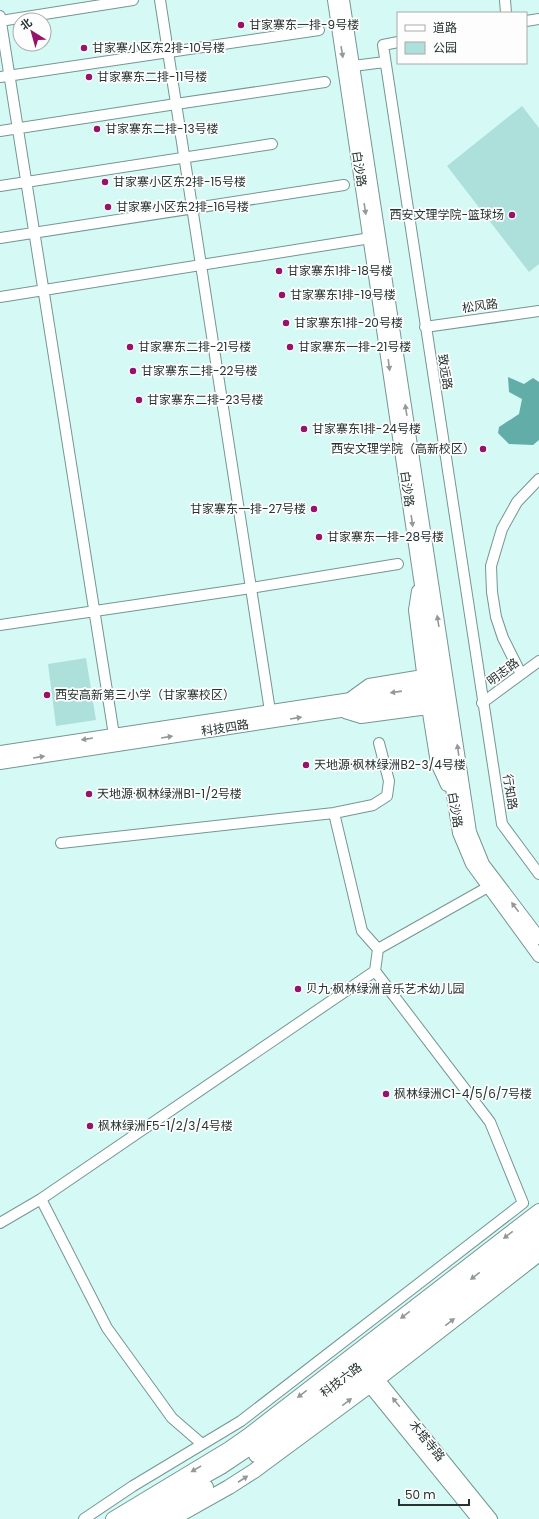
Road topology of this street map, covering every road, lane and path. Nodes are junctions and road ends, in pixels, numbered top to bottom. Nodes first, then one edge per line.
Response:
1 (133, 0) edge
2 (160, 0) edge
3 (334, 0) edge
4 (343, 0) edge
5 (505, 0) edge
6 (506, 12) edge
7 (0, 19) edge
8 (539, 19) edge
9 (527, 21) edge
10 (318, 30) dead end
11 (397, 42) edge
12 (168, 53) junction
13 (385, 62) junction
14 (353, 66) junction
15 (5, 77) edge
16 (325, 82) dead end
17 (176, 104) junction
18 (19, 128) junction
19 (0, 131) edge
20 (272, 144) dead end
21 (184, 157) junction
22 (26, 182) junction
23 (0, 186) edge
24 (344, 186) dead end
25 (192, 210) junction
26 (34, 233) junction
27 (0, 238) edge
28 (374, 238) junction
29 (201, 265) junction
30 (42, 290) junction
31 (0, 297) edge
32 (539, 311) edge
33 (425, 327) junction
34 (539, 479) edge
35 (398, 564) dead end
36 (251, 588) junction
37 (94, 610) junction
38 (0, 625) edge
39 (539, 661) edge
40 (521, 674) junction
41 (434, 691) junction
42 (482, 703) junction
43 (270, 711) junction
44 (114, 735) junction
45 (379, 743) dead end
46 (0, 752) edge
47 (0, 763) edge
48 (334, 813) junction
49 (61, 843) dead end
50 (539, 874) edge
51 (488, 887) junction
52 (539, 938) edge
53 (378, 949) junction
54 (539, 956) edge
55 (375, 971) junction
56 (41, 1199) junction
57 (539, 1212) edge
58 (0, 1223) edge
59 (539, 1226) edge
60 (539, 1240) edge
61 (539, 1254) edge
62 (366, 1373) junction
63 (202, 1444) junction
64 (84, 1519) edge
65 (113, 1519) edge
66 (132, 1519) edge
67 (152, 1519) edge
68 (172, 1519) edge
69 (478, 1519) edge
70 (491, 1519) edge

1 - 7 street
2 - 12 street
3 -> 28 street, 白沙路
4 - 14 street, 白沙路
5 - 6 street
7 - 15 street
8 - 9 street
10 - 12 street
11 - 13 street, 致远路
12 - 15 street
12 - 17 street
13 - 14 street
13 - 33 street, 致远路
14 - 28 street, 白沙路
15 - 18 street
16 - 17 street
17 - 18 street
17 - 21 street
18 - 19 street
18 - 22 street
20 - 21 street
21 - 22 street
21 - 25 street
22 - 23 street
22 - 26 street
24 - 25 street
25 - 26 street
25 - 29 street
26 - 27 street
26 - 30 street
28 - 29 street
41 -> 28 street, 白沙路
28 -> 41 street, 白沙路
29 - 30 street
29 - 36 street
30 - 31 street
30 - 37 street
32 - 33 street, 松风路
33 - 42 street, 致远路
34 - 40 street
35 - 36 street
36 - 37 street
36 - 43 street
37 - 38 street
37 - 44 street
39 - 40 street, 明志路
40 - 42 street, 明志路
41 -> 43 street, 科技四路
47 -> 41 street, 科技四路
41 - 51 street, 白沙路
52 -> 41 street, 白沙路
42 - 50 street, 行知路
43 - 44 street, 科技四路
44 -> 46 street, 科技四路
45 - 48 street
48 - 49 street
48 - 53 street
51 - 53 street
51 - 54 street, 白沙路
53 - 55 street
55 - 56 street
55 - 63 street
56 - 58 street
56 - 63 street
57 -> 65 main road
59 -> 62 main road, 科技六路
60 - 62 main road, 科技六路
62 -> 61 main road
62 - 66 main road, 科技六路
62 - 67 main road, 科技六路
68 -> 62 main road
62 - 69 street, 木塔寺路
70 -> 62 street, 木塔寺路
63 - 64 street

